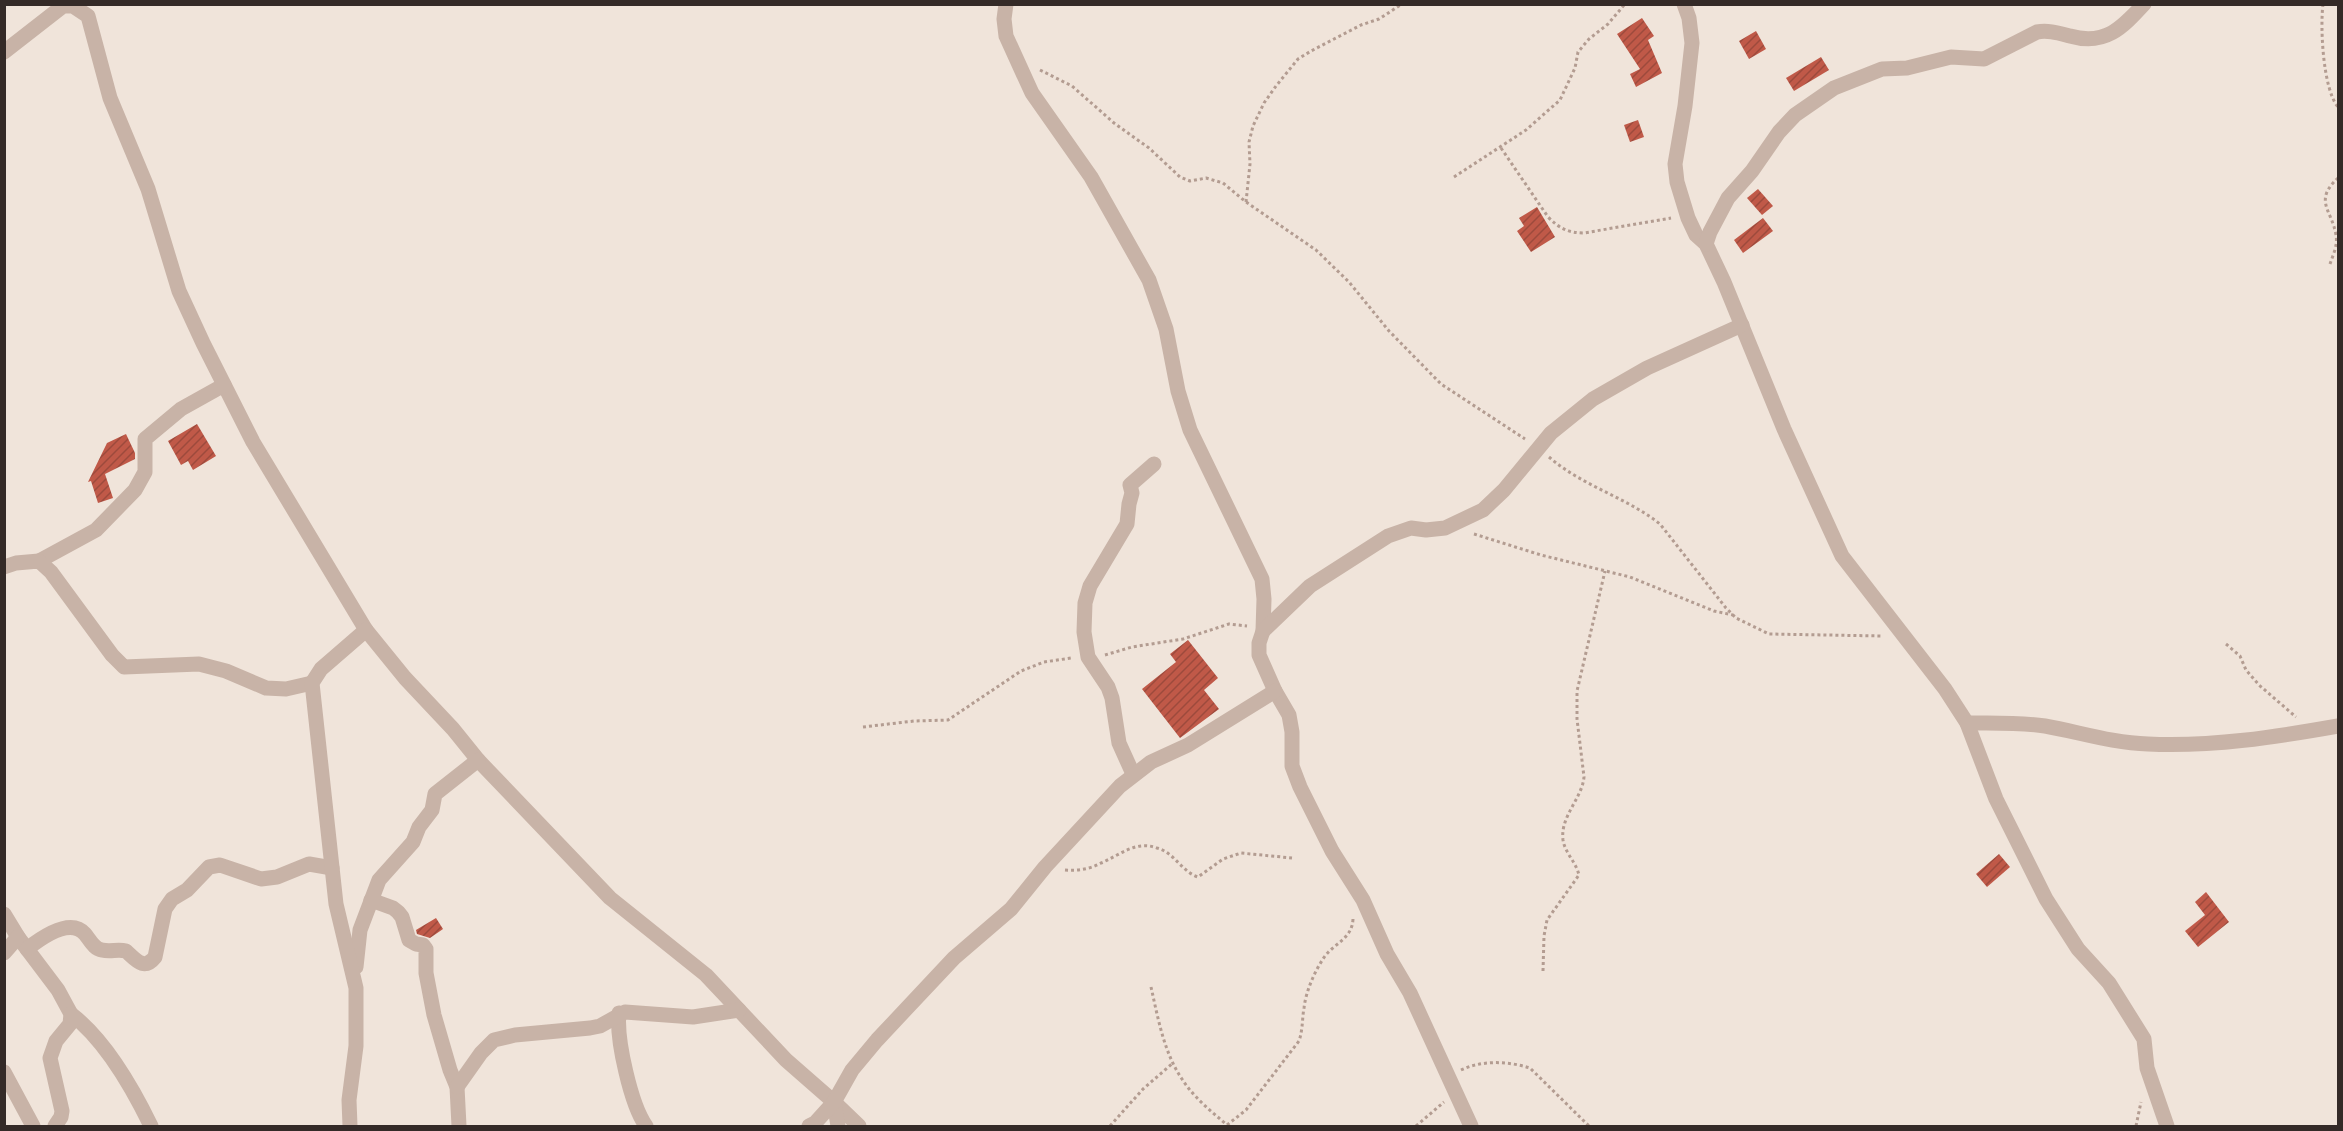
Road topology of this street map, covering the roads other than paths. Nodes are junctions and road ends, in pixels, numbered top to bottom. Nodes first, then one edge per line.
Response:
1 (1006, 4) edge
2 (1684, 4) edge
3 (2144, 4) edge
4 (91, 10) edge
5 (4, 52) edge
6 (1706, 244) junction
7 (1742, 325) junction
8 (224, 386) junction
9 (1154, 464) dead end
10 (39, 561) junction
11 (7, 565) edge
12 (366, 630) junction
13 (1263, 631) junction
14 (312, 683) junction
15 (1275, 691) junction
16 (1967, 723) junction
17 (2338, 726) edge
18 (478, 760) junction
19 (1133, 774) junction
20 (332, 868) junction
21 (370, 900) junction
22 (13, 930) edge
23 (4, 953) edge
24 (356, 988) junction
25 (739, 1010) junction
26 (619, 1013) junction
27 (71, 1014) junction
28 (4, 1072) edge
29 (457, 1087) junction
30 (834, 1102) junction
31 (33, 1126) edge
32 (55, 1126) edge
33 (151, 1126) edge
34 (350, 1126) edge
35 (459, 1126) edge
36 (646, 1126) edge
37 (809, 1126) edge
38 (838, 1126) edge
39 (859, 1126) edge
40 (1471, 1126) edge
41 (2167, 1126) edge

1 - 13 street
2 - 6 street
3 - 6 street
4 - 5 street
4 - 8 street
6 - 7 street
7 - 13 street
7 - 16 street
8 - 10 street
8 - 12 street
9 - 19 street
10 - 11 street
10 - 14 street
12 - 14 street
12 - 18 street
13 - 15 street
14 - 20 street
15 - 19 street
15 - 40 street
16 - 17 street
16 - 41 street
18 - 21 street
18 - 25 street
19 - 30 street
20 - 22 street
20 - 24 street
21 - 24 street
21 - 29 street
22 - 23 street
22 - 27 street
24 - 34 street
25 - 26 street
25 - 30 street
26 - 29 street
26 - 36 street
27 - 32 street
27 - 33 street
28 - 31 street
29 - 35 street
30 - 37 street
30 - 38 street
30 - 39 street

